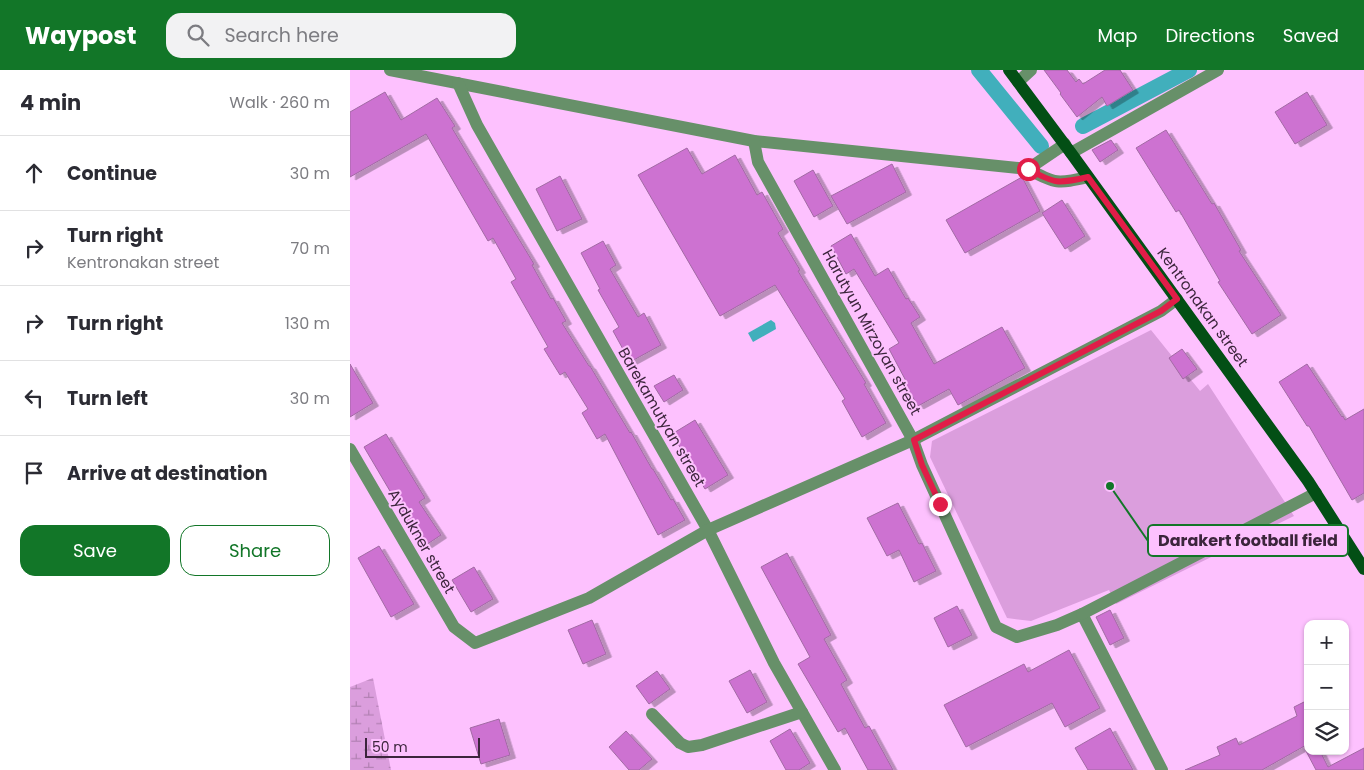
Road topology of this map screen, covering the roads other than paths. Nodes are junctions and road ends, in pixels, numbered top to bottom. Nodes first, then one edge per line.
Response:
1 (390, 70) edge
2 (1009, 70) edge
3 (1031, 70) edge
4 (1218, 70) edge
5 (1018, 82) junction
6 (458, 83) junction
7 (754, 141) junction
8 (1068, 148) junction
9 (1028, 169) junction
10 (1088, 177) junction
11 (1177, 299) junction
12 (914, 440) junction
13 (350, 449) edge
14 (1316, 493) junction
15 (708, 530) junction
16 (1364, 568) edge
17 (1082, 614) junction
18 (802, 712) junction
19 (652, 714) dead end
20 (834, 770) edge
21 (1162, 770) edge

1 - 6 street
2 - 5 main road, Kentronakan street
3 - 5 street
4 - 8 street
5 - 8 main road, Kentronakan street
6 - 7 street
6 - 15 street, Barekamutyan street
7 - 9 street
7 - 12 street, Harutyun Mirzoyan street
8 - 9 street
8 - 10 main road, Kentronakan street
9 - 10 street
10 - 11 main road, Kentronakan street
11 - 12 street
11 - 14 main road, Kentronakan street
12 - 15 street
12 - 17 street, Harutyun Mirzoyan street
13 - 15 street, Aydukner street
14 - 16 main road, Kentronakan street
14 - 17 street, Harutyun Mirzoyan street
15 - 18 street, Barekamutyan street
17 - 21 street
18 - 19 street
18 - 20 street, Barekamutyan street

